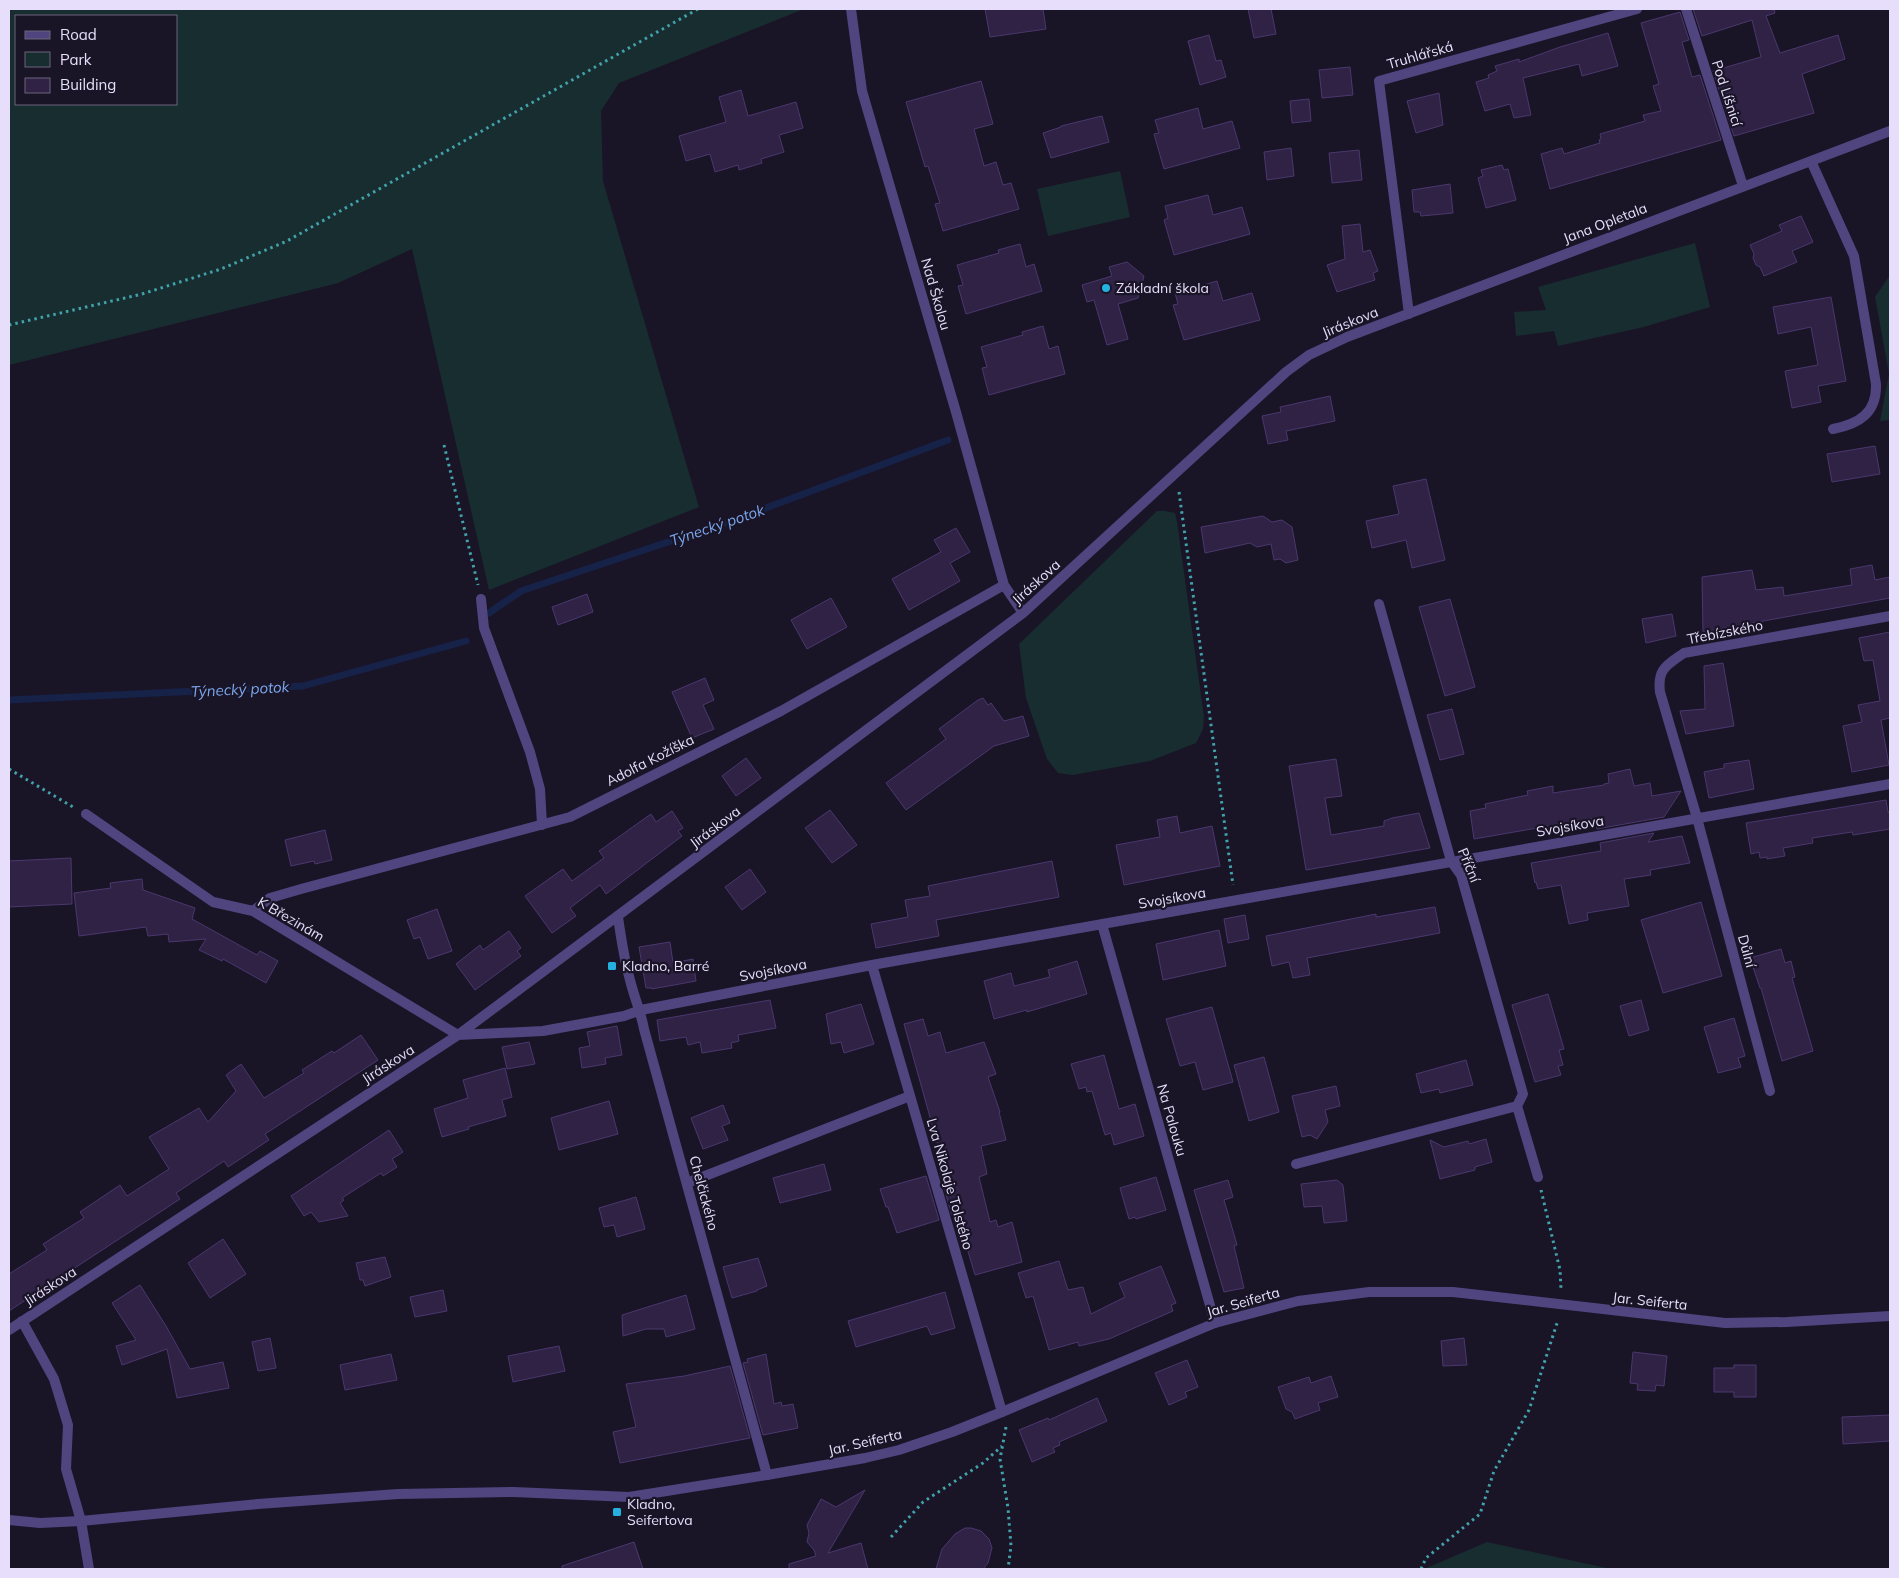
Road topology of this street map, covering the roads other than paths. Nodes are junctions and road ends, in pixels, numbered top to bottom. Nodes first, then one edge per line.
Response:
1 (851, 9) edge
2 (1637, 9) edge
3 (1686, 9) edge
4 (1890, 131) edge
5 (1811, 161) junction
6 (1743, 186) junction
7 (1409, 314) junction
8 (1833, 429) dead end
9 (1004, 585) junction
10 (481, 599) road end
11 (1379, 604) dead end
12 (1023, 614) junction
13 (1890, 616) edge
14 (1890, 784) edge
15 (86, 814) road end
16 (1697, 818) junction
17 (542, 825) junction
18 (1451, 862) junction
19 (253, 911) junction
20 (618, 917) junction
21 (1102, 924) junction
22 (872, 965) junction
23 (641, 1010) junction
24 (458, 1035) junction
25 (1770, 1091) dead end
26 (910, 1096) junction
27 (1517, 1106) junction
28 (1296, 1164) dead end
29 (1538, 1177) road end
30 (686, 1183) junction
31 (1890, 1316) edge
32 (22, 1321) junction
33 (1215, 1323) junction
34 (9, 1330) edge
35 (1005, 1410) junction
36 (767, 1475) junction
37 (9, 1520) edge
38 (81, 1521) junction
39 (89, 1569) edge

1 - 9 street, Nad Školou
2 - 7 street, Truhlářská
3 - 6 street, Pod Líšnicí
4 - 5 street, Jana Opletala
5 - 6 street, Jana Opletala
5 - 8 street
6 - 7 street, Jana Opletala
7 - 12 street, Jiráskova
9 - 12 street
9 - 17 street, Adolfa Kožíška
10 - 17 street
11 - 18 street, Příční
12 - 20 street, Jiráskova
13 - 16 street, Třebízského
14 - 16 street, Svojsíkova
15 - 19 street, K Březinám
16 - 18 street, Svojsíkova
16 - 25 street, Důlní
17 - 19 street, Adolfa Kožíška
18 - 21 street, Svojsíkova
18 - 27 street, Příční
19 - 24 street, K Březinám
20 - 23 street, Chelčického
20 - 24 street, Jiráskova
21 - 22 street, Svojsíkova
21 - 33 street, Na Palouku
22 - 23 street, Svojsíkova
22 - 26 street, Lva Nikolaje Tolstého
23 - 24 street, Svojsíkova
23 - 30 street, Chelčického
24 - 32 street, Jiráskova
26 - 30 street
26 - 35 street, Lva Nikolaje Tolstého
27 - 28 street
27 - 29 street, Příční
30 - 36 street, Chelčického
31 - 33 street, Jar. Seiferta
32 - 34 street, Jiráskova
32 - 38 street
33 - 35 street, Jar. Seiferta
35 - 36 street, Jar. Seiferta
36 - 38 street, Jar. Seiferta
37 - 38 street, Jar. Seiferta
38 - 39 street

